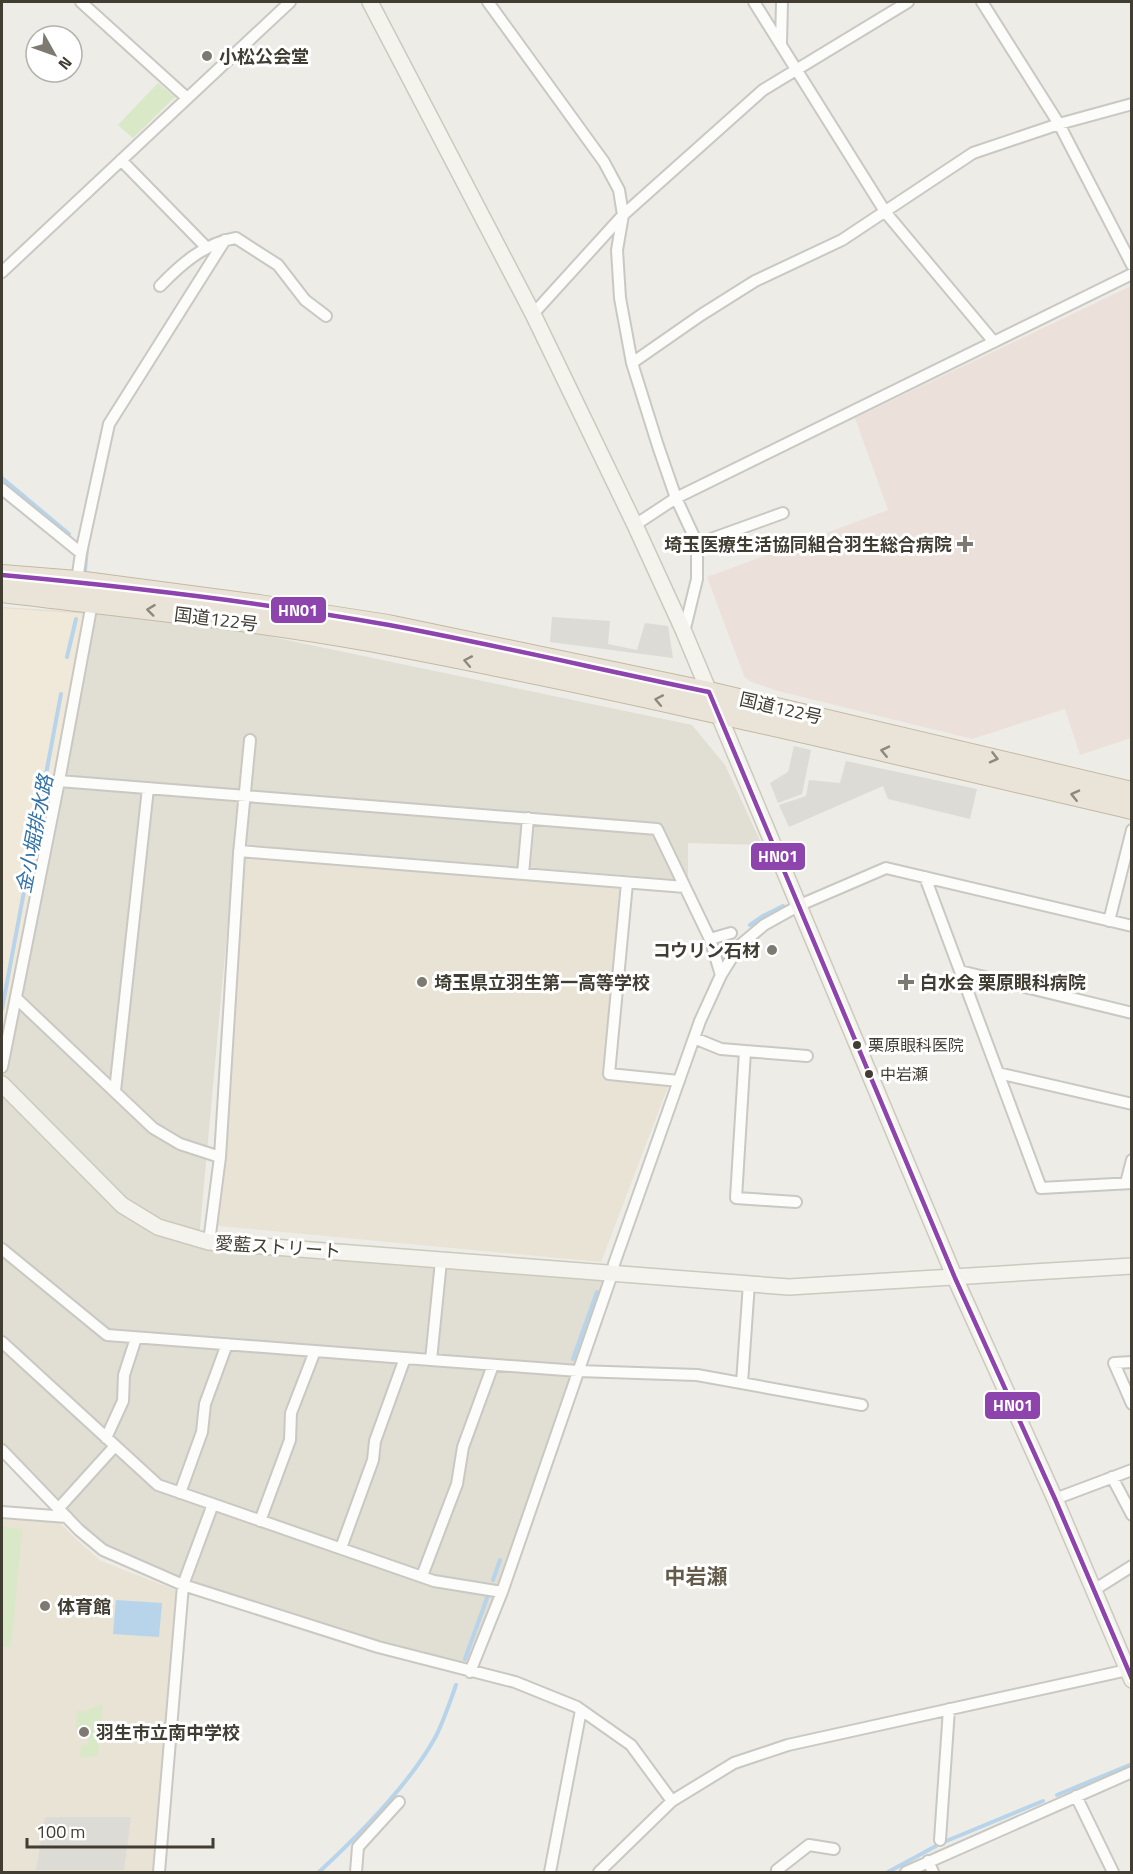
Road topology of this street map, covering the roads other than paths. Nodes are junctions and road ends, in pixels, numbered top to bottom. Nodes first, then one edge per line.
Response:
1 (81, 2) edge
2 (290, 2) edge
3 (370, 2) edge
4 (488, 2) edge
5 (754, 2) edge
6 (782, 2) edge
7 (908, 2) edge
8 (982, 2) edge
9 (781, 43) junction
10 (796, 70) junction
11 (187, 98) junction
12 (1131, 104) edge
13 (1059, 124) junction
14 (122, 160) junction
15 (886, 213) junction
16 (623, 215) junction
17 (225, 240) junction
18 (207, 249) junction
19 (1131, 265) edge
20 (2, 272) edge
21 (1131, 274) edge
22 (160, 286) dead end
23 (533, 314) junction
24 (326, 316) dead end
25 (994, 342) junction
26 (632, 363) junction
27 (2, 489) edge
28 (676, 498) junction
29 (783, 513) dead end
30 (635, 525) junction
31 (697, 544) junction
32 (81, 553) junction
33 (2, 574) edge
34 (77, 581) junction
35 (2, 592) edge
36 (92, 603) junction
37 (684, 632) junction
38 (709, 692) junction
39 (716, 712) junction
40 (250, 740) dead end
41 (59, 781) junction
42 (148, 788) junction
43 (1131, 792) edge
44 (244, 796) junction
45 (1131, 809) edge
46 (528, 818) junction
47 (1131, 830) edge
48 (239, 851) junction
49 (523, 874) junction
50 (925, 877) junction
51 (627, 883) junction
52 (685, 887) junction
53 (800, 905) junction
54 (1109, 921) junction
55 (1131, 926) edge
56 (731, 933) dead end
57 (710, 939) junction
58 (960, 971) junction
59 (721, 975) junction
60 (16, 998) junction
61 (1131, 1013) edge
62 (694, 1038) junction
63 (746, 1051) junction
64 (807, 1056) dead end
65 (2, 1066) edge
66 (998, 1073) junction
67 (679, 1081) junction
68 (2, 1084) edge
69 (115, 1091) junction
70 (1131, 1104) edge
71 (220, 1157) junction
72 (1131, 1160) edge
73 (1129, 1183) edge
74 (796, 1202) dead end
75 (209, 1242) junction
76 (2, 1249) edge
77 (441, 1260) junction
78 (1131, 1266) edge
79 (612, 1274) junction
80 (956, 1278) junction
81 (750, 1283) junction
82 (136, 1338) junction
83 (2, 1342) edge
84 (227, 1344) junction
85 (315, 1351) junction
86 (405, 1358) junction
87 (431, 1360) junction
88 (1131, 1362) edge
89 (493, 1365) junction
90 (578, 1371) junction
91 (741, 1383) junction
92 (1131, 1404) edge
93 (862, 1405) dead end
94 (106, 1438) junction
95 (115, 1446) junction
96 (2, 1450) edge
97 (1131, 1470) edge
98 (1113, 1476) junction
99 (180, 1493) junction
100 (1055, 1499) junction
101 (213, 1504) junction
102 (2, 1512) edge
103 (62, 1513) junction
104 (1131, 1515) edge
105 (260, 1521) junction
106 (341, 1548) junction
107 (1131, 1566) edge
108 (422, 1576) junction
109 (183, 1585) junction
110 (1094, 1590) junction
111 (502, 1592) junction
112 (470, 1672) junction
113 (1130, 1673) edge
114 (949, 1709) junction
115 (581, 1710) junction
116 (1131, 1772) edge
117 (1076, 1796) junction
118 (672, 1801) junction
119 (399, 1802) dead end
120 (940, 1840) dead end
121 (834, 1849) dead end
122 (928, 1862) junction
123 (159, 1872) edge
124 (356, 1872) edge
125 (550, 1872) edge
126 (599, 1872) edge
127 (778, 1872) edge
128 (906, 1872) edge
129 (933, 1872) edge
130 (1113, 1872) edge

1 - 11 street
2 - 11 street
3 - 23 street
4 - 16 street
5 - 9 street
6 - 9 street
7 - 10 street
8 - 13 street
9 - 10 street
10 - 15 street
10 - 16 street
11 - 14 street
12 - 13 street
13 - 15 street
13 - 19 street
14 - 18 street
14 - 20 street
15 - 25 street
15 - 26 street
16 - 23 street
16 - 26 street
17 - 18 street
17 - 24 street
17 - 32 street
18 - 22 street
21 - 25 street
23 - 30 street
25 - 28 street
26 - 28 street
27 - 32 street
28 - 30 street
28 - 31 street
29 - 31 street
30 - 37 street
31 - 37 street
32 - 34 street
33 - 34 highway, 国道122号
34 - 38 highway, 国道122号
35 - 36 highway, 国道122号
39 -> 36 highway, 国道122号
36 - 41 street
37 - 38 street
38 - 39 street
38 -> 43 highway, 国道122号
45 -> 39 highway, 国道122号
39 - 53 street
40 - 44 street
41 - 42 street
41 - 60 street
42 - 44 street
42 - 69 street
44 - 46 street
44 - 48 street
46 - 49 street
46 - 52 street
47 - 54 street
48 - 49 street
48 - 71 street
49 - 51 street
50 - 53 street
50 - 54 street
50 - 58 street
51 - 52 street
51 - 67 street
52 - 57 street
53 - 59 street
53 - 80 street
54 - 55 street
56 - 57 street
57 - 59 street
58 - 61 street
58 - 66 street
59 - 62 street
60 - 65 street
60 - 69 street
62 - 63 street
62 - 67 street
63 - 64 street
63 - 74 street
66 - 70 street
66 - 73 street
67 - 79 street
68 - 75 street, 愛藍ストリート
69 - 71 street
71 - 75 street
72 - 73 street
75 - 77 street, 愛藍ストリート
76 - 82 street
77 - 79 street, 愛藍ストリート
77 - 87 street
78 - 80 street, 愛藍ストリート
79 - 81 street, 愛藍ストリート
79 - 90 street
80 - 81 street, 愛藍ストリート
80 - 100 street
81 - 91 street
82 - 84 street
82 - 94 street
83 - 94 street
84 - 85 street
84 - 99 street
85 - 86 street
85 - 105 street
86 - 87 street
86 - 106 street
87 - 89 street
88 - 92 street
89 - 90 street
89 - 108 street
90 - 91 street
90 - 111 street
91 - 93 street
94 - 95 street
95 - 99 street
95 - 103 street
96 - 103 street
97 - 98 street
98 - 100 street
98 - 104 street
99 - 101 street
100 - 110 street
101 - 105 street
101 - 109 street
102 - 103 street
103 - 109 street
105 - 106 street
106 - 108 street
107 - 110 street
108 - 111 street
109 - 112 street
109 - 123 street
110 - 113 street
111 - 112 street
112 - 115 street
113 - 114 street
114 - 118 street
114 - 120 street
115 - 118 street
115 - 125 street
116 - 117 street
117 - 122 street
117 - 130 street
118 - 126 street
119 - 124 street
121 - 127 street
122 - 128 street
122 - 129 street

